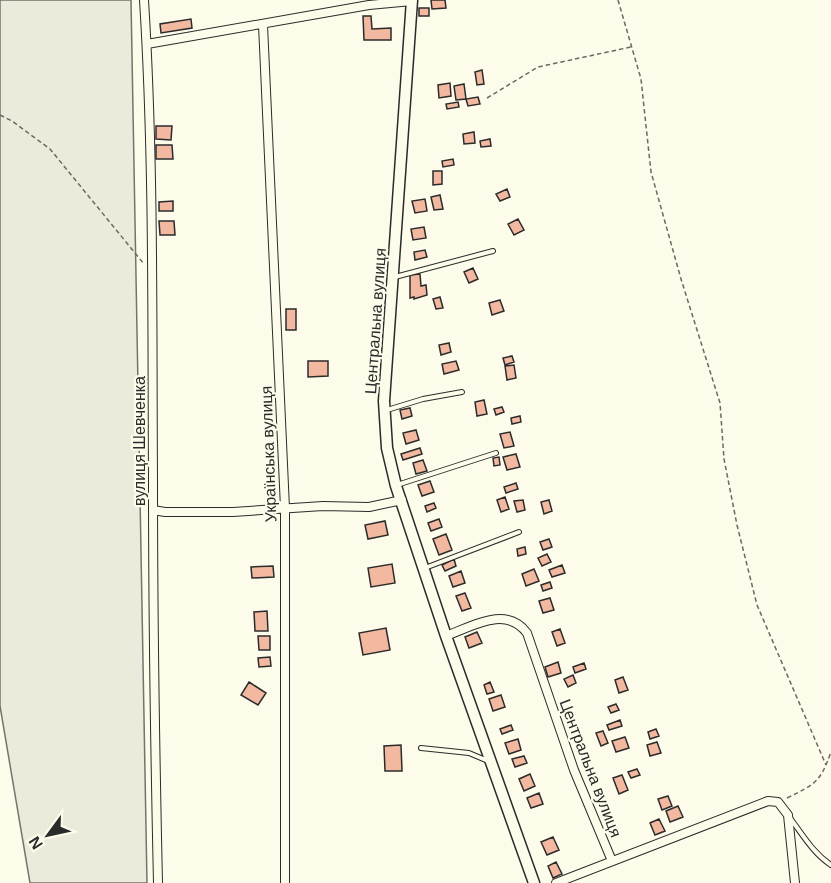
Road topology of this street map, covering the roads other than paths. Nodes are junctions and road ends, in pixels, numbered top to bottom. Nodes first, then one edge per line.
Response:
1 (144, 0) edge
2 (412, 1) edge
3 (263, 25) junction
4 (147, 44) junction
5 (493, 251) dead end
6 (394, 277) junction
7 (462, 392) dead end
8 (385, 411) junction
9 (496, 453) dead end
10 (396, 486) junction
11 (402, 500) junction
12 (285, 508) junction
13 (153, 510) junction
14 (519, 532) dead end
15 (425, 568) junction
16 (446, 636) junction
17 (421, 748) dead end
18 (491, 762) junction
19 (788, 815) junction
20 (612, 861) junction
21 (831, 865) edge
22 (158, 883) edge
23 (285, 883) edge
24 (534, 883) edge
25 (556, 883) edge
26 (795, 883) edge

1 - 4 street, вулиця Шевченка
2 - 3 street
2 - 6 street, Центральна вулиця
3 - 4 street
3 - 12 street, Українська вулиця
4 - 13 street, вулиця Шевченка
5 - 6 lane
6 - 8 street, Центральна вулиця
7 - 8 lane
8 - 10 street, Центральна вулиця
9 - 10 lane
10 - 11 street, Центральна вулиця
11 - 12 street
11 - 15 street, Центральна вулиця
12 - 13 street
12 - 23 street, Українська вулиця
13 - 22 street, вулиця Шевченка
14 - 15 lane
15 - 16 street, Центральна вулиця
16 - 18 street, Центральна вулиця
16 - 20 street, Центральна вулиця
17 - 18 lane
18 - 24 street, Центральна вулиця
19 - 20 street
19 - 21 lane
19 - 26 street
20 - 25 street

